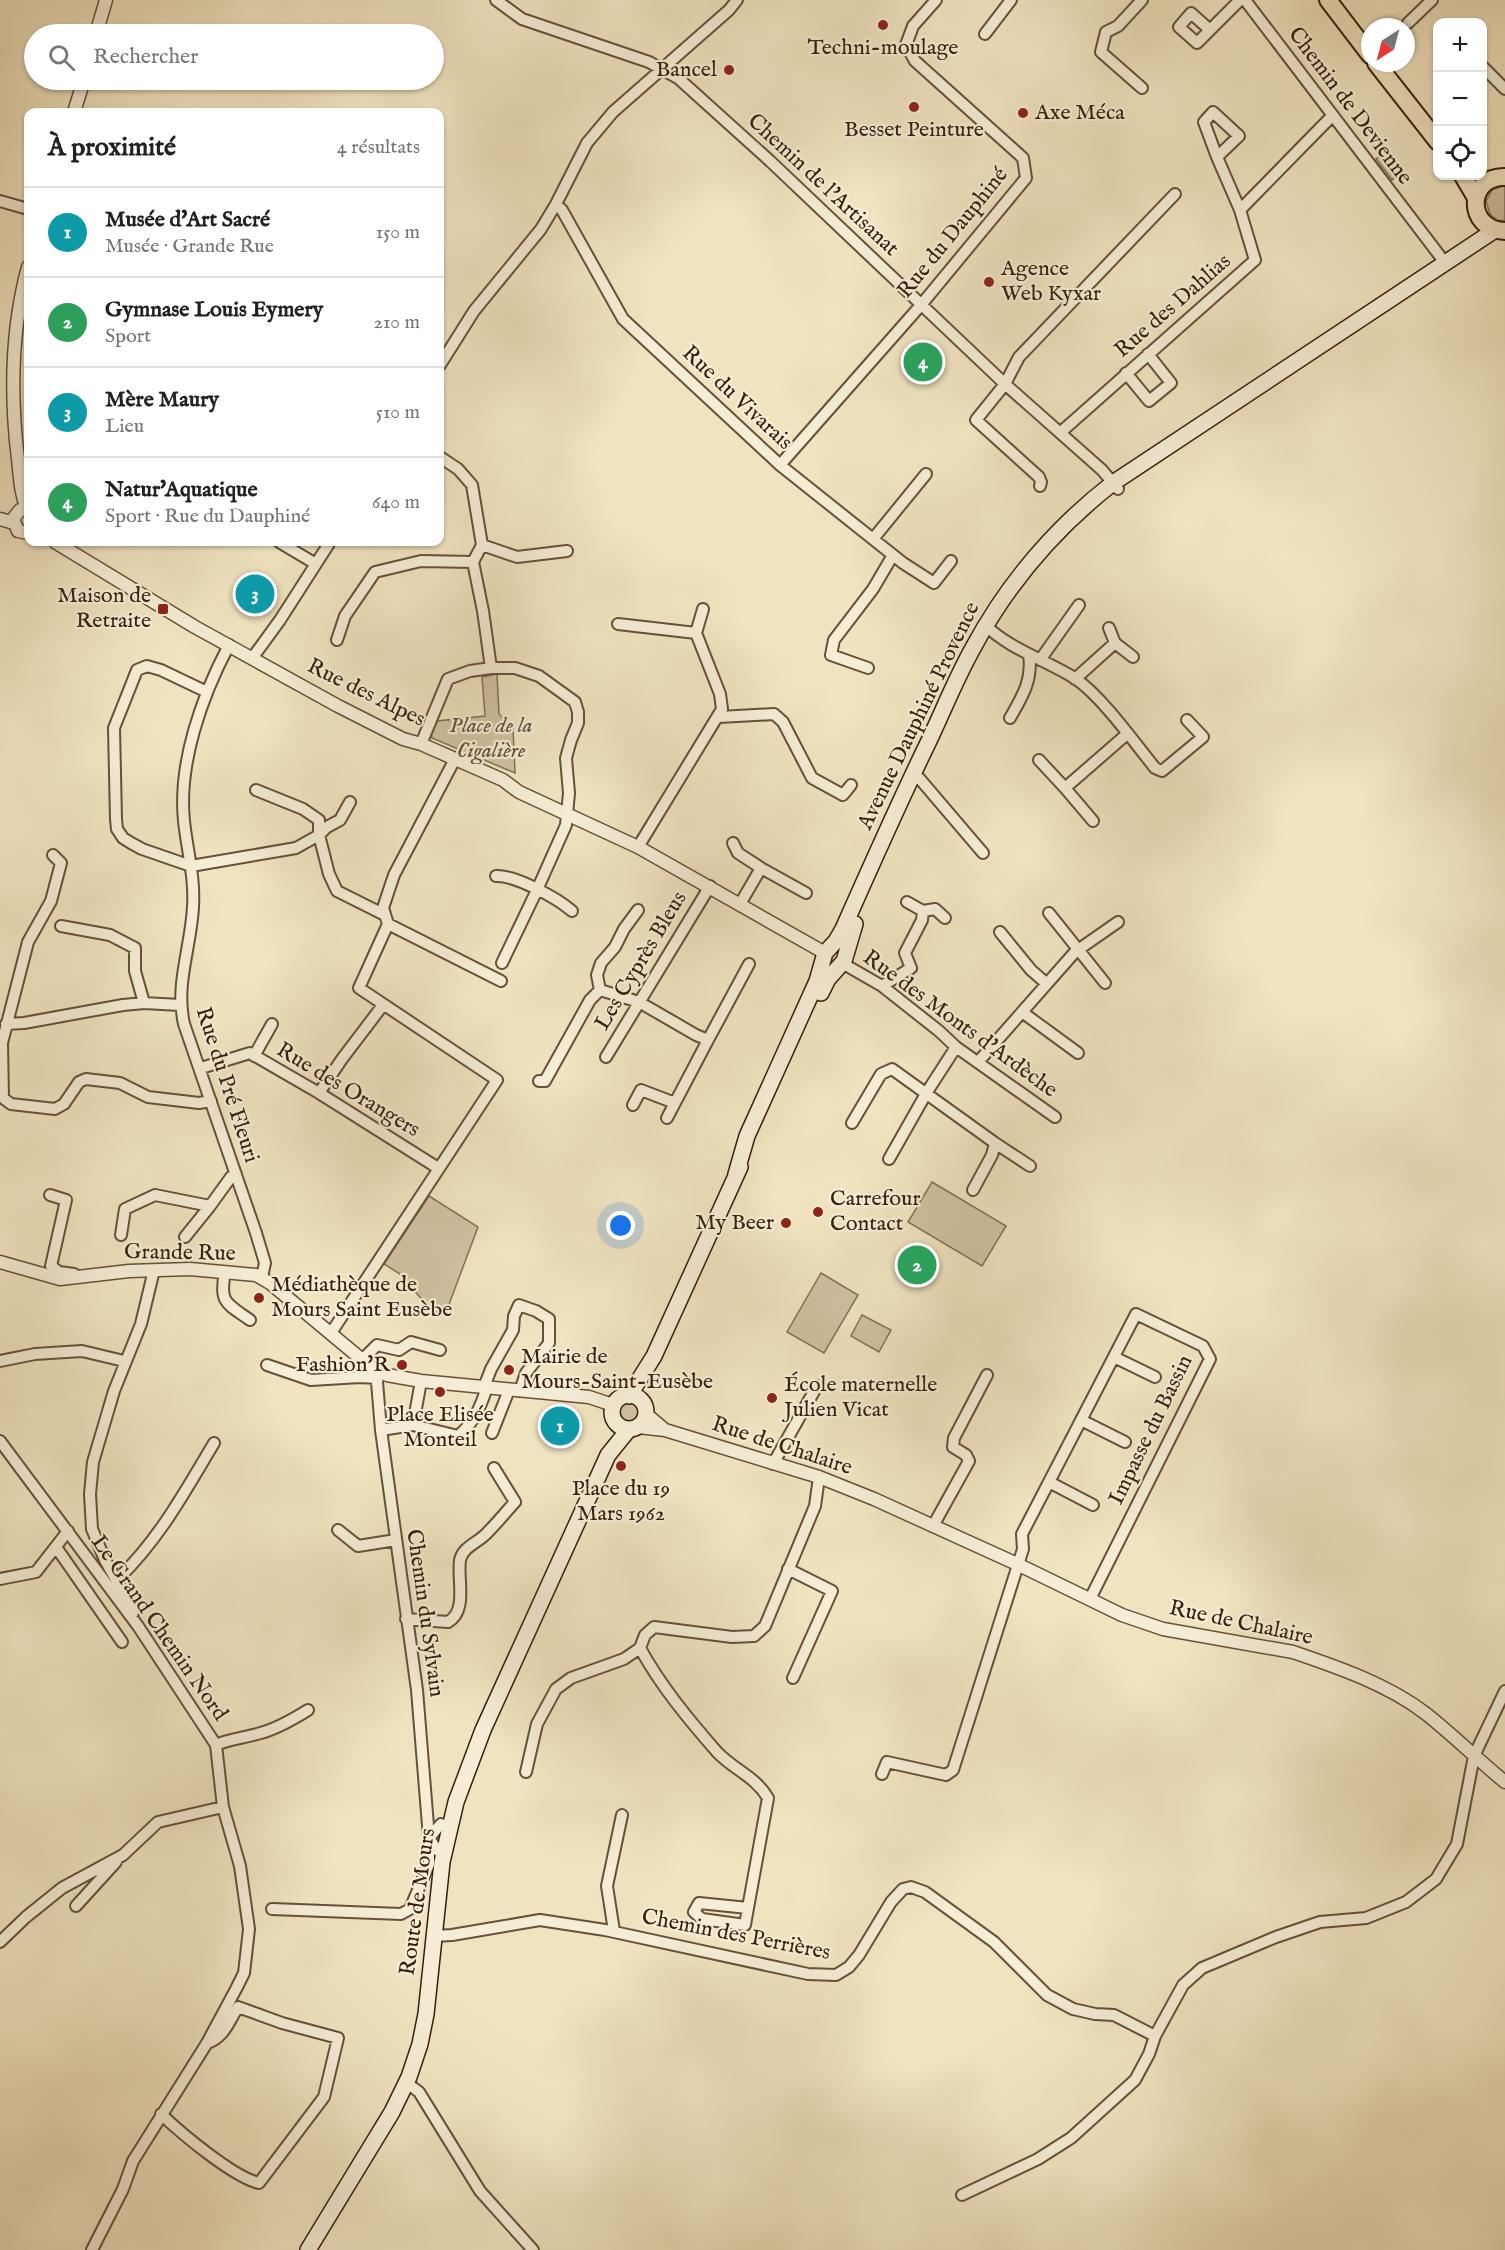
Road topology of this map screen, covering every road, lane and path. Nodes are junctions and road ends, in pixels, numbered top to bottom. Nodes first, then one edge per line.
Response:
1 (106, 0) edge
2 (496, 0) edge
3 (737, 0) edge
4 (936, 0) edge
5 (1011, 0) edge
6 (1142, 0) edge
7 (1243, 0) edge
8 (1328, 0) edge
9 (1431, 0) edge
10 (1413, 18) edge
11 (99, 24) edge
12 (1210, 30) dead end
13 (985, 34) dead end
14 (1361, 43) edge
15 (663, 68) junction
16 (1487, 71) edge
17 (1383, 72) edge
18 (1142, 88) dead end
19 (81, 90) edge
20 (1505, 90) edge
21 (75, 108) edge
22 (1332, 116) junction
23 (1433, 137) edge
24 (1217, 158) dead end
25 (1494, 176) edge
26 (1465, 180) edge
27 (1175, 194) dead end
28 (1476, 198) junction
29 (0, 201) edge
30 (556, 204) junction
31 (24, 208) edge
32 (1240, 210) junction
33 (1480, 218) junction
34 (1500, 230) edge
35 (1467, 249) junction
36 (1446, 264) junction
37 (24, 282) edge
38 (921, 305) junction
39 (1148, 354) junction
40 (444, 359) edge
41 (1126, 373) junction
42 (1005, 384) junction
43 (1061, 432) junction
44 (444, 460) edge
45 (780, 465) junction
46 (926, 474) dead end
47 (1040, 486) dead end
48 (1115, 486) junction
49 (24, 495) edge
50 (24, 509) edge
51 (0, 519) edge
52 (14, 523) junction
53 (24, 532) edge
54 (873, 539) junction
55 (482, 545) junction
56 (61, 546) edge
57 (286, 546) edge
58 (327, 546) edge
59 (567, 551) dead end
60 (893, 555) junction
61 (951, 561) dead end
62 (473, 562) junction
63 (316, 564) junction
64 (1079, 605) dead end
65 (704, 609) dead end
66 (618, 624) dead end
67 (989, 628) junction
68 (1109, 628) dead end
69 (696, 633) junction
70 (337, 640) dead end
71 (1115, 643) junction
72 (229, 645) junction
73 (253, 657) junction
74 (1133, 657) dead end
75 (1035, 658) junction
76 (491, 668) junction
77 (868, 668) dead end
78 (1075, 679) junction
79 (207, 692) junction
80 (719, 717) junction
81 (1010, 718) dead end
82 (1187, 720) dead end
83 (1127, 734) junction
84 (421, 744) junction
85 (455, 759) junction
86 (1039, 760) dead end
87 (919, 778) junction
88 (851, 785) dead end
89 (1065, 788) junction
90 (256, 790) dead end
91 (350, 802) dead end
92 (568, 814) junction
93 (1093, 821) dead end
94 (319, 835) junction
95 (733, 843) dead end
96 (638, 847) junction
97 (983, 853) dead end
98 (53, 855) dead end
99 (191, 866) junction
100 (761, 868) junction
101 (496, 876) dead end
102 (710, 886) junction
103 (537, 890) junction
104 (806, 893) dead end
105 (907, 902) dead end
106 (740, 904) junction
107 (572, 910) dead end
108 (638, 910) dead end
109 (923, 911) junction
110 (1049, 913) dead end
111 (945, 918) dead end
112 (386, 919) junction
113 (1118, 922) dead end
114 (61, 926) dead end
115 (1000, 932) dead end
116 (1079, 949) junction
117 (834, 958) junction
118 (502, 963) dead end
119 (749, 964) dead end
120 (501, 981) dead end
121 (1105, 983) dead end
122 (1047, 984) junction
123 (882, 986) junction
124 (600, 990) junction
125 (639, 1002) junction
126 (144, 1003) junction
127 (180, 1005) junction
128 (384, 1005) junction
129 (1022, 1012) junction
130 (6, 1024) junction
131 (272, 1024) dead end
132 (708, 1040) junction
133 (956, 1047) junction
134 (1078, 1053) dead end
135 (255, 1056) junction
136 (606, 1057) dead end
137 (978, 1062) junction
138 (201, 1068) junction
139 (539, 1081) dead end
140 (927, 1092) junction
141 (319, 1093) junction
142 (211, 1101) junction
143 (675, 1103) junction
144 (633, 1105) dead end
145 (1055, 1117) dead end
146 (667, 1119) dead end
147 (852, 1123) dead end
148 (995, 1143) junction
149 (889, 1159) dead end
150 (1030, 1166) dead end
151 (438, 1168) junction
152 (236, 1174) junction
153 (973, 1190) dead end
154 (50, 1195) dead end
155 (210, 1206) junction
156 (120, 1235) dead end
157 (185, 1237) dead end
158 (0, 1262) edge
159 (154, 1270) junction
160 (225, 1272) junction
161 (262, 1277) junction
162 (78, 1278) junction
163 (250, 1320) dead end
164 (331, 1333) junction
165 (440, 1350) dead end
166 (1114, 1357) junction
167 (363, 1359) junction
168 (0, 1361) edge
169 (124, 1361) junction
170 (267, 1365) dead end
171 (378, 1375) junction
172 (987, 1376) dead end
173 (1155, 1377) dead end
174 (421, 1380) junction
175 (817, 1386) dead end
176 (485, 1387) junction
177 (515, 1390) junction
178 (639, 1404) junction
179 (614, 1413) junction
180 (1081, 1420) junction
181 (414, 1425) junction
182 (634, 1428) junction
183 (381, 1430) junction
184 (665, 1430) junction
185 (492, 1433) dead end
186 (0, 1441) edge
187 (1125, 1442) dead end
188 (214, 1443) dead end
189 (608, 1455) junction
190 (773, 1464) junction
191 (494, 1468) dead end
192 (819, 1477) junction
193 (1049, 1482) junction
194 (1093, 1505) dead end
195 (933, 1526) junction
196 (338, 1530) dead end
197 (68, 1531) junction
198 (396, 1540) junction
199 (56, 1547) junction
200 (1017, 1564) junction
201 (788, 1569) junction
202 (0, 1579) edge
203 (118, 1579) junction
204 (1090, 1599) junction
205 (406, 1619) junction
206 (134, 1621) junction
207 (122, 1642) dead end
208 (640, 1648) junction
209 (794, 1678) dead end
210 (1505, 1691) edge
211 (308, 1710) dead end
212 (216, 1745) junction
213 (1474, 1756) junction
214 (525, 1772) dead end
215 (882, 1774) dead end
216 (1505, 1782) edge
217 (223, 1808) junction
218 (622, 1815) dead end
219 (426, 1818) junction
220 (446, 1822) junction
221 (429, 1838) junction
222 (123, 1855) junction
223 (438, 1860) junction
224 (75, 1906) dead end
225 (748, 1908) dead end
226 (272, 1909) dead end
227 (614, 1931) junction
228 (434, 1936) junction
229 (0, 1942) edge
230 (1155, 2036) junction
231 (207, 2043) junction
232 (407, 2082) junction
233 (161, 2114) junction
234 (962, 2195) dead end
235 (92, 2250) edge
236 (308, 2250) edge
237 (533, 2250) edge

1 - 11 street
2 - 15 street, Chemin de l'Artisanat
3 - 15 street
4 - 38 street, Rue du Dauphiné
5 - 13 street
6 - 18 street
7 - 12 street
7 - 22 street, Chemin de Devienne
8 - 14 main road
9 - 10 street
15 - 30 street
15 - 38 street, Chemin de l'Artisanat
16 - 20 street
17 - 23 main road
19 - 21 street
22 - 32 street
22 - 36 street, Chemin de Devienne
24 - 32 street
25 - 28 main road
26 - 28 main road
27 - 42 street
28 - 33 main road
29 - 31 street
30 - 40 street
30 - 45 street, Rue du Vivarais
32 - 39 street, Rue des Dahlias
33 - 34 main road
33 - 35 main road
34 - 35 main road, Avenue Dauphiné Provence
35 - 36 main road, Avenue Dauphiné Provence
36 - 48 main road, Avenue Dauphiné Provence
37 - 49 street
38 - 42 street, Chemin de l'Artisanat
38 - 45 street, Rue du Dauphiné
39 - 41 street, Rue des Dahlias
39 - 41 street
41 - 43 street, Rue des Dahlias
42 - 43 street, Chemin de l'Artisanat
42 - 47 street
43 - 48 street, Chemin de l'Artisanat
44 - 55 street
45 - 54 street, Rue du Vivarais
46 - 54 street
48 - 67 main road, Avenue Dauphiné Provence
50 - 52 street
51 - 52 street
52 - 53 street
54 - 60 street, Rue du Vivarais
55 - 59 street
55 - 62 street
56 - 72 street, Rue des Alpes
57 - 63 street
58 - 63 street
60 - 61 street, Rue du Vivarais
60 - 77 street
62 - 70 street
62 - 76 street
63 - 73 street
64 - 75 street
65 - 69 street
66 - 69 street
67 - 75 street
67 - 87 main road, Avenue Dauphiné Provence
67 - 117 main road, Avenue Dauphiné Provence
68 - 71 street
69 - 80 street
71 - 74 street
71 - 78 street
72 - 73 street, Rue des Alpes
72 - 79 street, Rue du Pré Fleuri
73 - 84 street, Rue des Alpes
75 - 78 street
75 - 81 street
76 - 84 street
76 - 92 street
78 - 83 street
79 - 99 street, Rue du Pré Fleuri
79 - 99 street
80 - 88 street
80 - 96 street
82 - 83 street
83 - 89 street
84 - 85 street, Rue des Alpes
85 - 92 street, Rue des Alpes
85 - 112 street
86 - 89 street
87 - 97 street
87 - 117 main road, Avenue Dauphiné Provence
89 - 93 street
90 - 94 street
91 - 94 street
92 - 96 street, Rue des Alpes
92 - 103 street
94 - 99 street
94 - 112 street
95 - 100 street
96 - 102 street, Rue des Alpes
98 - 130 street
99 - 127 street, Rue du Pré Fleuri
100 - 104 street
100 - 106 street
101 - 103 street
102 - 106 street, Rue des Alpes
102 - 125 street, Les Cyprès Bleus
103 - 107 street
103 - 118 street
105 - 109 street
106 - 117 street, Rue des Alpes
108 - 124 street
109 - 111 street
109 - 123 street
110 - 116 street
112 - 120 street
112 - 128 street
113 - 116 street
114 - 126 street
115 - 122 street
116 - 121 street
116 - 122 street
117 - 123 street, Rue des Monts d'Ardèche
117 - 178 main road, Avenue Dauphiné Provence
119 - 132 street
122 - 129 street
123 - 133 street, Rue des Monts d'Ardèche
124 - 125 street
124 - 139 street
125 - 132 street
125 - 136 street, Les Cyprès Bleus
126 - 127 street
126 - 130 street
127 - 138 street, Rue du Pré Fleuri
128 - 141 street
128 - 151 street
129 - 134 street
129 - 137 street
130 - 142 street
131 - 135 street
132 - 143 street
133 - 137 street, Rue des Monts d'Ardèche
133 - 140 street
135 - 138 street, Rue des Orangers
135 - 141 street, Rue des Orangers
137 - 145 street, Rue des Monts d'Ardèche
138 - 142 street, Rue du Pré Fleuri
140 - 147 street
140 - 148 street
140 - 149 street
141 - 151 street, Rue des Orangers
142 - 152 street, Rue du Pré Fleuri
143 - 144 street
143 - 146 street
148 - 150 street
148 - 153 street
151 - 164 street
152 - 155 street
152 - 161 street, Rue du Pré Fleuri
154 - 162 street
155 - 156 street
155 - 157 street
158 - 162 street, Grande Rue
159 - 160 street, Grande Rue
159 - 162 street, Grande Rue
159 - 169 street
160 - 161 street, Grande Rue
160 - 163 street
161 - 164 street, Grande Rue
164 - 167 street, Grande Rue
165 - 167 street
166 - 173 street
166 - 180 street
166 - 204 street, Impasse du Bassin
167 - 171 street, Grande Rue
168 - 169 street
169 - 203 street
170 - 171 street
171 - 174 street, Grande Rue
171 - 183 street, Chemin du Sylvain
172 - 195 street
174 - 176 street, Grande Rue
174 - 181 street
175 - 190 street
176 - 177 street, Grande Rue
176 - 177 street
176 - 181 street
177 - 179 street, Grande Rue
177 - 185 street
178 - 179 main road
178 - 182 main road
178 - 184 street, Rue de Chalaire
179 - 182 main road
179 - 189 main road, Route de Mours
180 - 187 street
180 - 193 street
181 - 183 street
182 - 184 street, Rue de Chalaire
182 - 189 main road, Route de Mours
183 - 198 street, Chemin du Sylvain
184 - 190 street, Rue de Chalaire
186 - 197 street, Le Grand Chemin Nord
188 - 203 street
189 - 220 main road, Route de Mours
190 - 192 street, Rue de Chalaire
191 - 205 street
192 - 195 street, Rue de Chalaire
192 - 201 street
193 - 194 street
193 - 200 street
195 - 200 street, Rue de Chalaire
196 - 198 street
197 - 199 street
197 - 206 street, Le Grand Chemin Nord
198 - 205 street, Chemin du Sylvain
199 - 202 street
199 - 207 street
200 - 204 street, Rue de Chalaire
200 - 215 street
201 - 208 street
201 - 209 street
203 - 206 street
204 - 213 street, Rue de Chalaire
205 - 219 street, Chemin du Sylvain
206 - 212 street, Le Grand Chemin Nord
208 - 214 street
208 - 225 street
210 - 213 street
211 - 212 street
212 - 217 street, Le Grand Chemin Nord
213 - 216 street, Rue de Chalaire
213 - 230 street
217 - 222 street
217 - 231 street, Le Grand Chemin Nord
218 - 227 street, Chemin des Perrières
219 - 220 street
219 - 221 street, Chemin du Sylvain
220 - 221 street
220 - 223 main road, Route de Mours
221 - 223 street, Chemin du Sylvain
221 - 223 street
222 - 224 street
222 - 229 street
223 - 226 street
223 - 228 main road, Route de Mours
227 - 228 street, Chemin des Perrières
227 - 230 street, Chemin des Perrières
228 - 232 main road, Route de Mours
230 - 234 street
231 - 233 street, Le Grand Chemin Nord
231 - 233 street
232 - 236 main road, Route de Mours
232 - 237 street
233 - 235 street, Le Grand Chemin Nord

